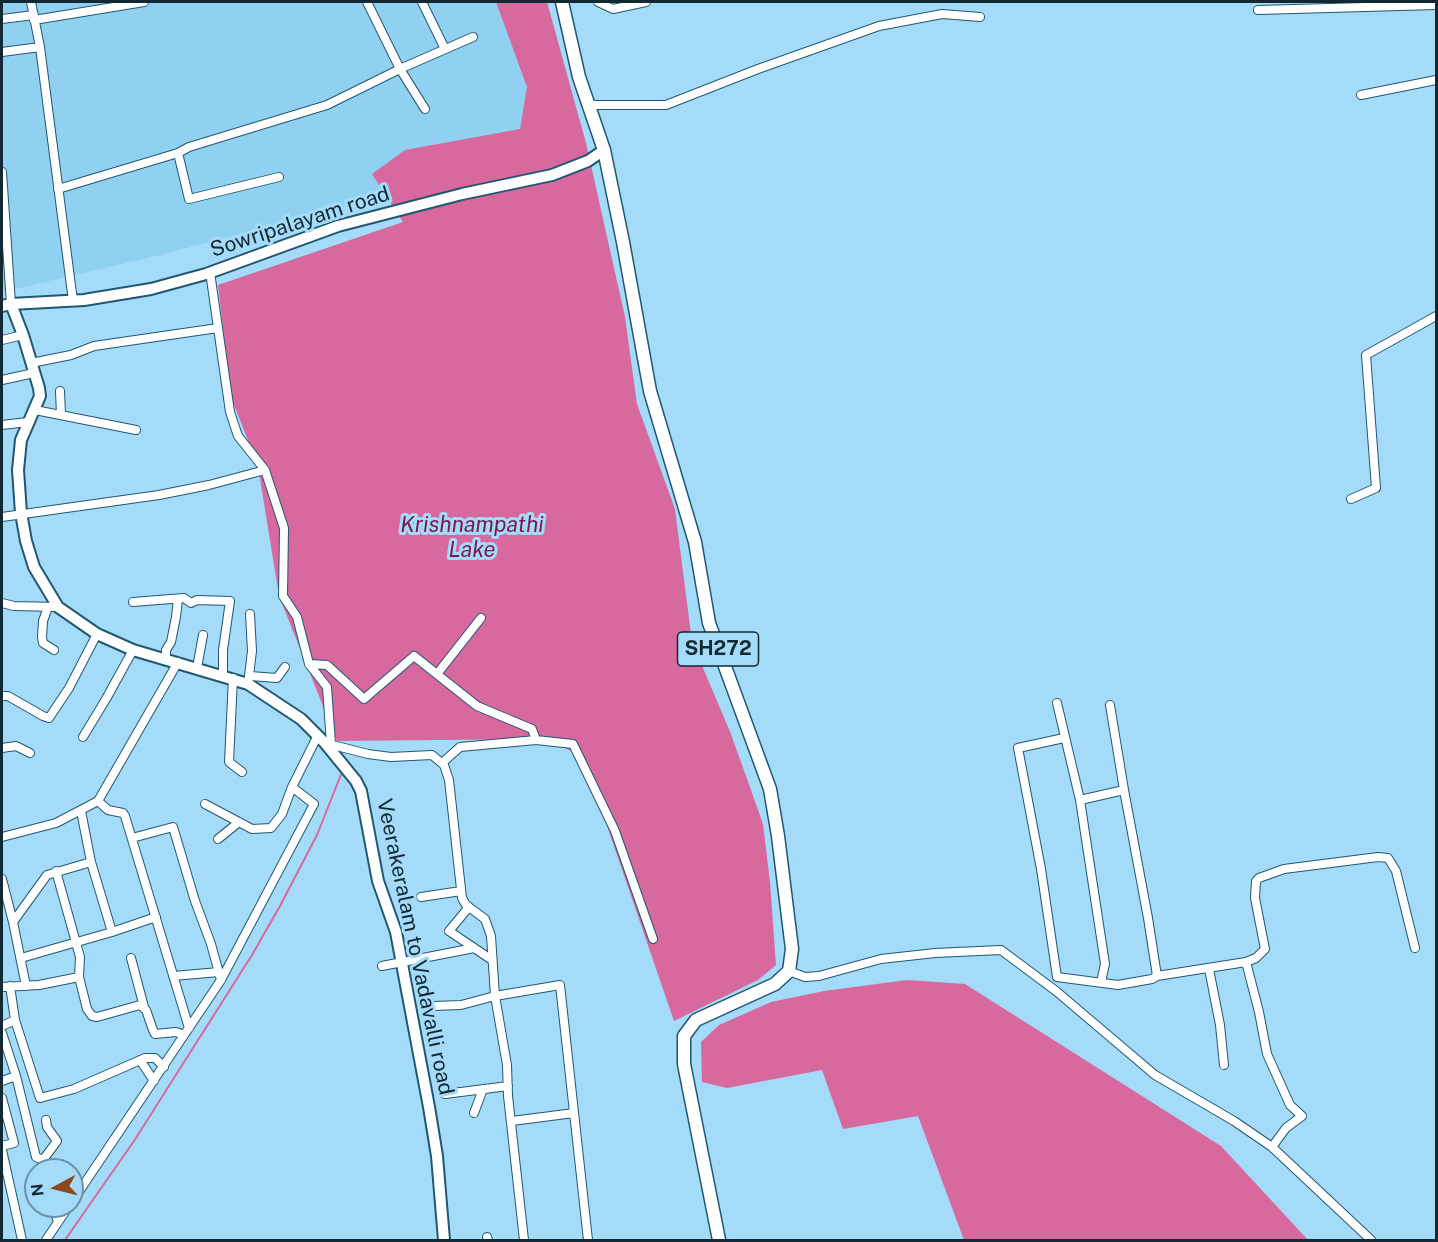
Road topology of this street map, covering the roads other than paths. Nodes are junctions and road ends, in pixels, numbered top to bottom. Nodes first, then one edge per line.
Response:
1 (32, 2) edge
2 (144, 2) edge
3 (368, 2) edge
4 (422, 2) edge
5 (561, 2) edge
6 (598, 2) edge
7 (646, 2) edge
8 (1437, 5) edge
9 (1258, 10) dead end
10 (980, 17) dead end
11 (34, 18) junction
12 (2, 19) edge
13 (473, 37) dead end
14 (40, 47) junction
15 (445, 49) junction
16 (2, 52) edge
17 (400, 69) junction
18 (1437, 80) edge
19 (1361, 95) dead end
20 (588, 105) junction
21 (424, 109) dead end
22 (604, 150) junction
23 (178, 153) junction
24 (2, 172) edge
25 (279, 177) dead end
26 (58, 189) junction
27 (210, 272) junction
28 (73, 301) junction
29 (6, 305) edge
30 (1437, 316) edge
31 (218, 328) junction
32 (23, 335) junction
33 (2, 340) edge
34 (33, 368) junction
35 (2, 380) edge
36 (60, 391) dead end
37 (35, 410) junction
38 (61, 415) junction
39 (28, 422) junction
40 (2, 425) edge
41 (136, 429) dead end
42 (265, 470) junction
43 (1351, 499) dead end
44 (21, 513) junction
45 (2, 516) edge
46 (178, 599) junction
47 (133, 602) dead end
48 (2, 603) edge
49 (53, 607) junction
50 (250, 614) dead end
51 (481, 618) dead end
52 (97, 634) junction
53 (203, 635) dead end
54 (54, 650) dead end
55 (133, 650) junction
56 (166, 659) junction
57 (178, 663) junction
58 (309, 664) junction
59 (285, 667) dead end
60 (197, 668) junction
61 (437, 674) junction
62 (228, 677) junction
63 (249, 680) junction
64 (2, 696) edge
65 (1057, 703) dead end
66 (1110, 705) dead end
67 (82, 737) dead end
68 (1064, 738) junction
69 (536, 740) junction
70 (329, 744) junction
71 (2, 748) edge
72 (30, 753) dead end
73 (442, 763) junction
74 (242, 772) dead end
75 (292, 787) junction
76 (1124, 790) junction
77 (1080, 800) junction
78 (98, 801) junction
79 (205, 804) dead end
80 (81, 811) junction
81 (239, 822) junction
82 (2, 837) edge
83 (132, 838) junction
84 (218, 839) dead end
85 (91, 862) junction
86 (56, 871) junction
87 (2, 879) edge
88 (461, 891) junction
89 (422, 897) dead end
90 (469, 907) junction
91 (156, 917) junction
92 (14, 922) junction
93 (112, 932) junction
94 (653, 939) dead end
95 (76, 943) junction
96 (474, 948) junction
97 (1415, 948) dead end
98 (21, 958) junction
99 (131, 958) dead end
100 (492, 960) junction
101 (1246, 962) junction
102 (402, 963) junction
103 (382, 966) dead end
104 (1209, 969) junction
105 (789, 971) junction
106 (173, 976) junction
107 (220, 976) junction
108 (1157, 976) junction
109 (79, 977) junction
110 (1057, 977) junction
111 (1101, 982) junction
112 (6, 986) edge
113 (26, 986) junction
114 (1056, 991) junction
115 (495, 996) junction
116 (432, 1006) dead end
117 (144, 1007) junction
118 (15, 1020) junction
119 (2, 1026) edge
120 (187, 1032) junction
121 (2, 1033) edge
122 (140, 1060) junction
123 (1224, 1065) dead end
124 (164, 1067) junction
125 (16, 1076) junction
126 (2, 1081) edge
127 (154, 1081) junction
128 (508, 1086) junction
129 (483, 1089) junction
130 (445, 1094) dead end
131 (2, 1098) edge
132 (474, 1113) dead end
133 (574, 1113) junction
134 (46, 1120) dead end
135 (512, 1120) junction
136 (1272, 1147) junction
137 (2, 1148) edge
138 (38, 1158) edge
139 (44, 1158) edge
140 (85, 1183) edge
141 (57, 1218) edge
142 (61, 1218) edge
143 (58, 1222) junction
144 (22, 1240) edge
145 (46, 1240) edge
146 (444, 1240) edge
147 (524, 1240) edge
148 (588, 1240) edge
149 (719, 1240) edge
150 (1371, 1240) edge

1 - 11 street
2 - 11 street
3 - 17 street
4 - 15 street
5 - 20 main road, SH272
6 - 7 street
8 - 9 street
10 - 20 street
11 - 12 street
11 - 14 street
13 - 15 street
14 - 16 street
14 - 26 street
15 - 17 street
17 - 21 street
17 - 23 street
18 - 19 street
20 - 22 main road, SH272
22 - 27 street, Sowripalayam road
22 - 105 main road, SH272
23 - 25 street
23 - 26 street
24 - 29 street
26 - 28 street
27 - 28 street, Sowripalayam road
27 - 31 street
28 - 29 street, Sowripalayam road
29 - 32 street
30 - 43 street
31 - 34 street
31 - 42 street
32 - 33 street
32 - 34 street
34 - 35 street
34 - 37 street
36 - 38 street
37 - 38 street
37 - 39 street
38 - 41 street
39 - 40 street
39 - 44 street
42 - 44 street
42 - 58 street
44 - 45 street
44 - 49 street
46 - 47 street
46 - 56 street
46 - 62 street
48 - 49 street
49 - 52 street, Veerakeralam to Vadavalli road
49 - 54 street
50 - 63 street
51 - 61 street
52 - 55 street, Veerakeralam to Vadavalli road
52 - 64 street
53 - 60 street
55 - 56 street, Veerakeralam to Vadavalli road
55 - 67 street
56 - 57 street, Veerakeralam to Vadavalli road
57 - 60 street, Veerakeralam to Vadavalli road
57 - 78 street
58 - 61 street
58 - 70 street
59 - 63 street
60 - 62 street, Veerakeralam to Vadavalli road
61 - 69 street
62 - 63 street, Veerakeralam to Vadavalli road
62 - 74 street
63 - 70 street, Veerakeralam to Vadavalli road
65 - 68 street
66 - 76 street
68 - 77 street
68 - 110 street
69 - 73 street
69 - 94 street
70 - 73 street
70 - 75 street
70 - 102 street, Veerakeralam to Vadavalli road
71 - 72 street
73 - 88 street
75 - 81 street
75 - 107 street
76 - 77 street
76 - 108 street
77 - 111 street
78 - 80 street
78 - 83 street
79 - 81 street
80 - 82 street
80 - 85 street
81 - 84 street
83 - 91 street
83 - 107 street
85 - 86 street
85 - 93 street
86 - 92 street
86 - 95 street
87 - 92 street
88 - 89 street
88 - 90 street
90 - 96 street
90 - 100 street
91 - 93 street
91 - 106 street
92 - 98 street
93 - 95 street
95 - 98 street
95 - 109 street
96 - 100 street
96 - 102 street
97 - 101 street
98 - 113 street
99 - 117 street
100 - 115 street
101 - 104 street
101 - 136 street
102 - 103 street
102 - 146 street, Veerakeralam to Vadavalli road
104 - 108 street
104 - 123 street
105 - 114 street
105 - 149 main road
106 - 107 street
106 - 120 street
107 - 120 street
108 - 111 street
109 - 113 street
109 - 117 street
110 - 111 street
110 - 114 street
112 - 113 street
112 - 118 street
114 - 136 street
115 - 116 street
115 - 128 street
115 - 133 street
117 - 120 street
118 - 119 street
118 - 122 street
120 - 124 street
121 - 125 street
122 - 124 street
122 - 127 street
124 - 127 street
125 - 126 street
125 - 138 street
127 - 140 street
128 - 129 street
128 - 135 street
129 - 130 street
129 - 132 street
131 - 137 street
133 - 135 street
133 - 148 street
134 - 139 street
135 - 147 street
136 - 150 street
137 - 144 street
141 - 143 street
142 - 143 street
143 - 145 street

